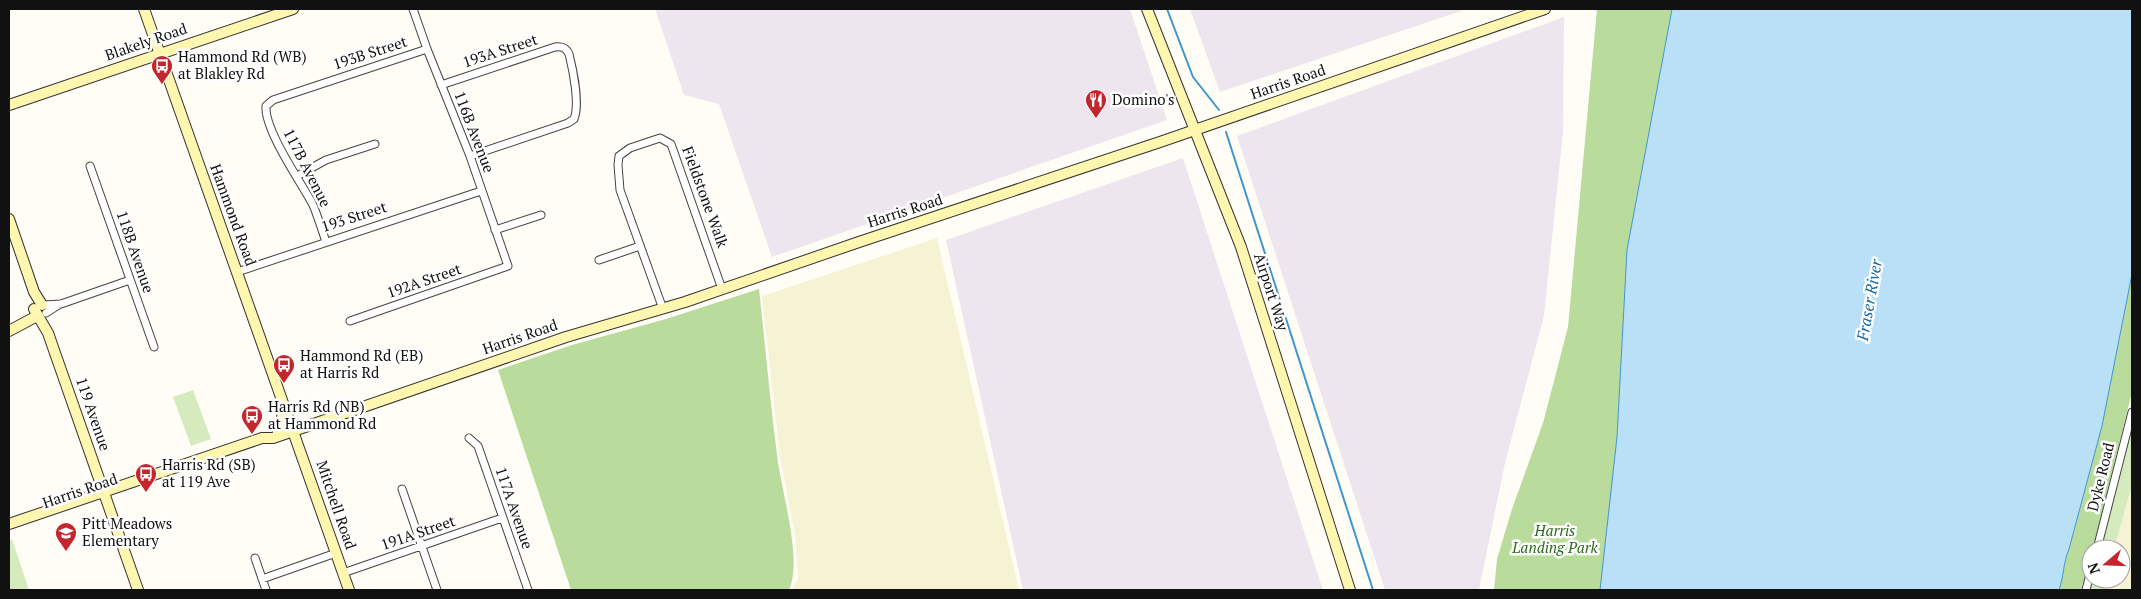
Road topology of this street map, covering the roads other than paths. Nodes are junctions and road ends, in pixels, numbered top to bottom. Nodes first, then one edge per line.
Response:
1 (144, 9) edge
2 (293, 9) edge
3 (412, 9) edge
4 (1147, 9) edge
5 (1545, 9) edge
6 (426, 49) junction
7 (159, 53) junction
8 (441, 85) junction
9 (9, 105) edge
10 (266, 106) joint
11 (1194, 130) junction
12 (375, 144) dead end
13 (470, 156) junction
14 (90, 166) dead end
15 (297, 176) junction
16 (481, 190) junction
17 (541, 214) dead end
18 (9, 219) edge
19 (495, 230) junction
20 (326, 242) junction
21 (640, 246) junction
22 (599, 260) dead end
23 (508, 266) joint
24 (237, 272) junction
25 (130, 280) junction
26 (722, 289) junction
27 (663, 310) junction
28 (41, 311) junction
29 (350, 321) dead end
30 (9, 324) edge
31 (9, 331) edge
32 (154, 348) dead end
33 (282, 398) junction
34 (2132, 412) edge
35 (294, 430) junction
36 (275, 437) junction
37 (469, 438) dead end
38 (402, 489) dead end
39 (105, 495) junction
40 (502, 518) junction
41 (9, 524) edge
42 (9, 531) edge
43 (2100, 539) edge
44 (422, 546) junction
45 (336, 553) junction
46 (255, 558) dead end
47 (343, 573) junction
48 (262, 579) junction
49 (138, 590) edge
50 (266, 590) edge
51 (349, 590) edge
52 (437, 590) edge
53 (528, 590) edge
54 (1350, 590) edge

1 - 7 main road, Hammond Road
2 - 7 main road, Blakely Road
3 - 6 street, 116B Avenue
4 - 11 main road, Airport Way
5 - 11 main road, Harris Road
6 - 8 street, 116B Avenue
6 - 10 street, 193B Street
7 - 9 main road, Blakely Road
7 - 24 main road, Hammond Road
8 - 13 street, 116B Avenue
8 - 13 street, 193A Street
10 - 15 street, 117B Avenue
11 - 26 main road, Harris Road
11 - 54 main road, Airport Way
12 - 15 street
13 - 16 street, 116B Avenue
14 - 25 street, 118B Avenue
15 - 20 street, 117B Avenue
16 - 19 street, 116B Avenue
16 - 20 street, 193 Street
17 - 19 street
18 - 28 main road, 119 Avenue
19 - 23 street, 116B Avenue
20 - 24 street, 193 Street
21 - 22 street
21 - 26 street, Fieldstone Walk
21 - 27 street
23 - 29 street, 192A Street
24 - 33 main road, Hammond Road
25 - 28 street
25 - 32 street, 118B Avenue
26 - 27 main road, Harris Road
27 - 35 main road, Harris Road
28 - 30 main road
28 - 31 main road
28 - 39 main road, 119 Avenue
33 - 35 main road, Hammond Road
33 - 36 main road
34 - 43 street, Dyke Road
35 - 36 main road, Harris Road
35 - 45 main road, Mitchell Road
36 - 39 main road, Harris Road
37 - 40 street, 117A Avenue
38 - 44 street
39 - 41 main road, Harris Road
39 - 42 main road, Harris Road
39 - 49 main road, 119 Avenue
40 - 44 street, 191A Street
40 - 53 street, 117A Avenue
44 - 47 street, 191A Street
44 - 52 street
45 - 47 main road, Mitchell Road
45 - 48 street
46 - 48 street
47 - 51 main road, Mitchell Road
48 - 50 street

